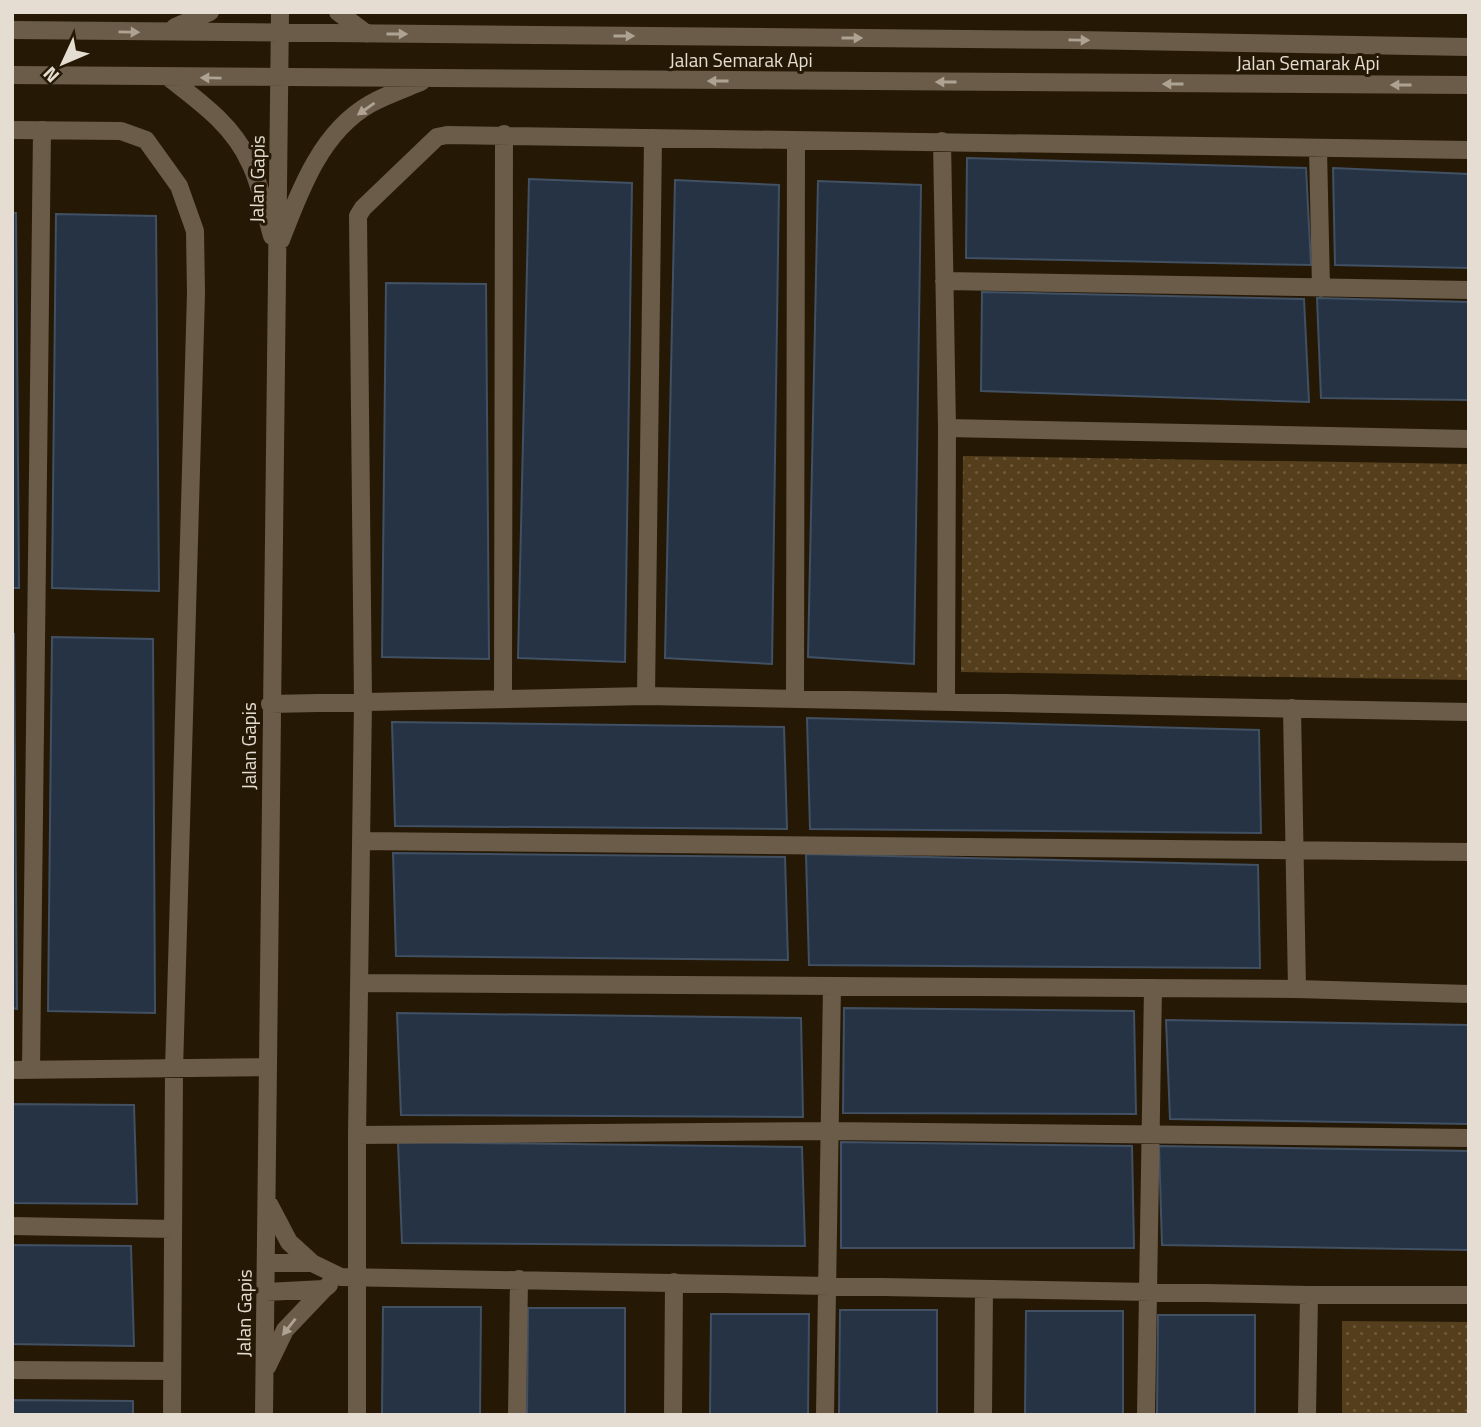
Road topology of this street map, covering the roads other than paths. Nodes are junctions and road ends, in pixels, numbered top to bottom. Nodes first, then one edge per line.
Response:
1 (210, 12) edge
2 (279, 12) edge
3 (338, 12) edge
4 (12, 30) edge
5 (158, 32) junction
6 (279, 33) junction
7 (367, 34) junction
8 (1469, 47) edge
9 (12, 75) edge
10 (168, 77) junction
11 (279, 78) junction
12 (427, 79) junction
13 (1469, 85) edge
14 (12, 130) edge
15 (42, 130) junction
16 (504, 134) junction
17 (653, 138) junction
18 (796, 140) junction
19 (942, 141) junction
20 (1318, 148) junction
21 (1469, 150) edge
22 (277, 253) junction
23 (944, 281) junction
24 (1321, 288) junction
25 (1469, 290) edge
26 (947, 428) junction
27 (1469, 439) edge
28 (646, 696) junction
29 (503, 697) junction
30 (795, 699) junction
31 (363, 701) junction
32 (946, 702) junction
33 (270, 705) junction
34 (1292, 708) junction
35 (1469, 712) edge
36 (361, 841) junction
37 (1295, 849) junction
38 (1469, 852) edge
39 (360, 983) junction
40 (832, 986) junction
41 (1153, 988) junction
42 (1297, 989) junction
43 (1469, 994) edge
44 (268, 1067) junction
45 (12, 1070) edge
46 (31, 1070) junction
47 (174, 1070) junction
48 (830, 1131) junction
49 (356, 1135) junction
50 (1150, 1135) junction
51 (1469, 1138) edge
52 (268, 1201) junction
53 (12, 1226) edge
54 (173, 1229) junction
55 (266, 1263) junction
56 (312, 1263) junction
57 (349, 1277) junction
58 (519, 1279) junction
59 (674, 1282) junction
60 (827, 1286) junction
61 (324, 1289) junction
62 (984, 1289) junction
63 (266, 1292) junction
64 (1147, 1292) junction
65 (1309, 1295) junction
66 (1469, 1295) edge
67 (12, 1370) edge
68 (172, 1371) junction
69 (264, 1373) junction
70 (172, 1415) edge
71 (264, 1415) edge
72 (357, 1415) edge
73 (517, 1415) edge
74 (673, 1415) edge
75 (825, 1415) edge
76 (983, 1415) edge
77 (1146, 1415) edge
78 (1307, 1415) edge

1 - 5 street
2 - 6 street, Jalan Gapis
3 - 7 street
4 -> 5 street, Jalan Semarak Api
5 - 6 street, Jalan Semarak Api
6 - 7 street, Jalan Semarak Api
6 - 11 street, Jalan Gapis
7 -> 8 street, Jalan Semarak Api
9 - 10 street, Jalan Semarak Api
11 -> 10 street, Jalan Semarak Api
10 - 22 street
11 - 12 street, Jalan Semarak Api
11 - 22 street, Jalan Gapis
13 -> 12 street, Jalan Semarak Api
12 -> 22 street
14 - 15 street
15 - 46 street
15 - 47 street
16 - 17 street
16 - 29 street
16 - 31 street
17 - 18 street
17 - 28 street
18 - 19 street
18 - 30 street
19 - 20 street
19 - 23 street
20 - 21 street
20 - 24 street
22 - 33 street, Jalan Gapis
23 - 24 street
23 - 26 street
24 - 25 street
26 - 27 street
26 - 32 street
28 - 29 street
28 - 30 street
29 - 31 street
30 - 32 street
31 - 33 street
31 - 36 street
32 - 34 street
33 - 44 street, Jalan Gapis
34 - 35 street
34 - 37 street
36 - 37 street
36 - 39 street
37 - 38 street
37 - 42 street
39 - 40 street
39 - 49 street
40 - 41 street
40 - 48 street
41 - 42 street
41 - 50 street
42 - 43 street
44 - 47 street
44 - 52 street, Jalan Gapis
45 - 46 street
46 - 47 street
47 - 54 street
48 - 49 street
48 - 50 street
48 - 60 street
49 - 57 street
50 - 51 street
50 - 64 street
52 - 55 street, Jalan Gapis
52 - 56 street
53 - 54 street
54 - 68 street
55 - 56 street
55 - 63 street, Jalan Gapis
56 - 57 street
57 - 58 street
57 - 61 street
57 - 72 street
58 - 59 street
58 - 73 street
59 - 60 street
59 - 74 street
60 - 62 street
60 - 75 street
61 - 63 street
61 -> 69 street
62 - 64 street
62 - 76 street
63 - 69 street, Jalan Gapis
64 - 65 street
64 - 77 street
65 - 66 street
65 - 78 street
67 - 68 street
68 - 70 street
69 - 71 street, Jalan Gapis

